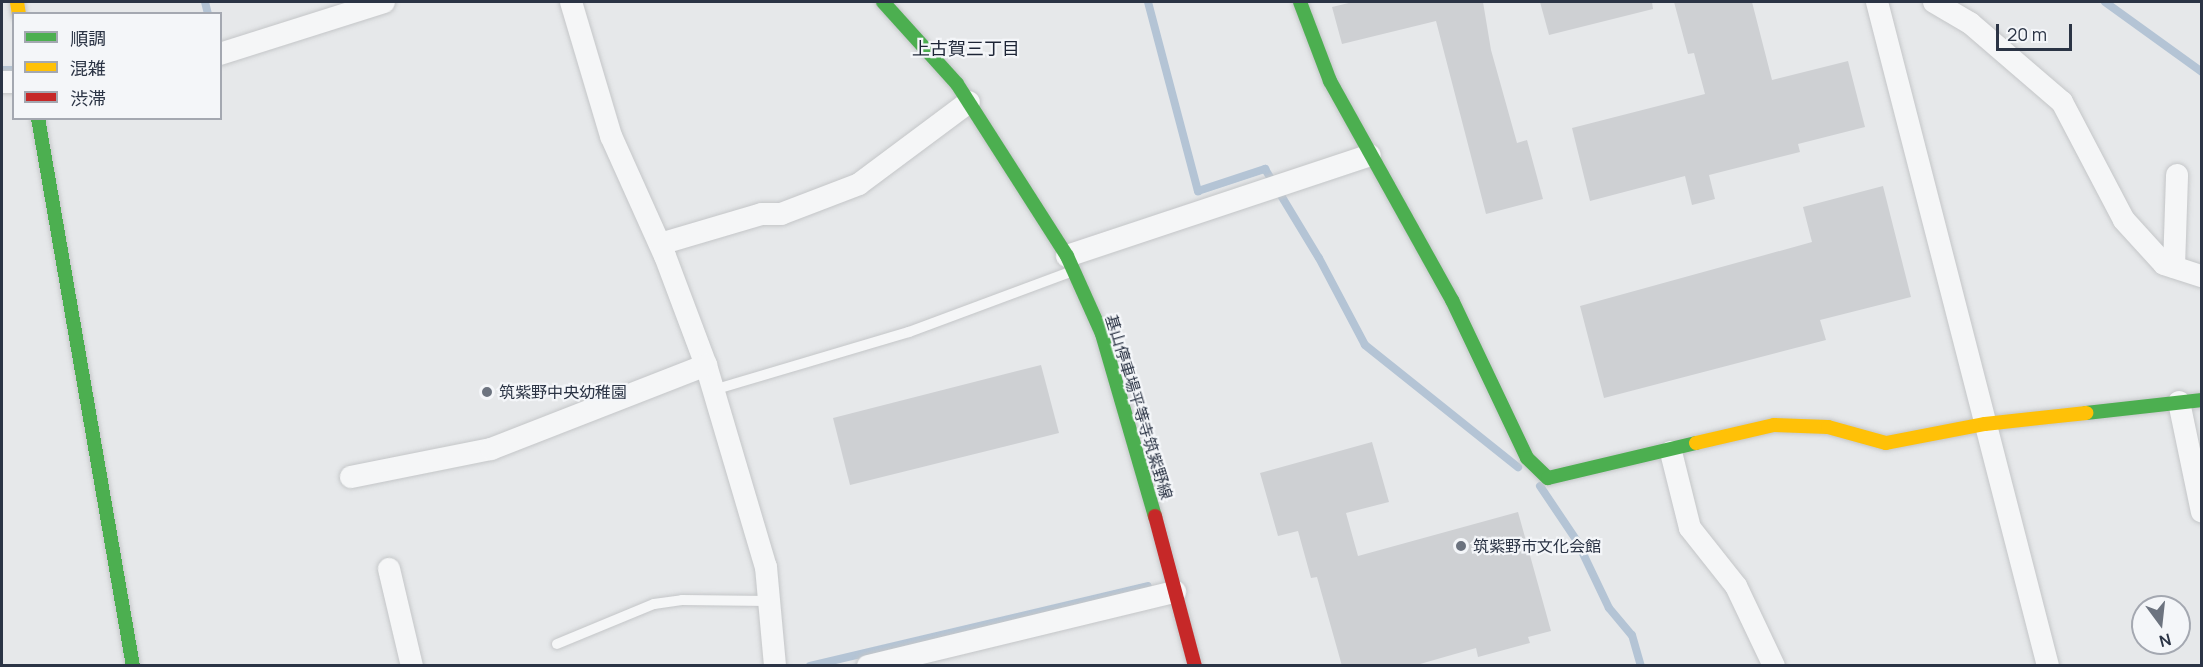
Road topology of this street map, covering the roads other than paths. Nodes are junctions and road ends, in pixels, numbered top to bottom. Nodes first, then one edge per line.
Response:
1 (384, 2) edge
2 (571, 2) edge
3 (883, 2) edge
4 (1300, 2) edge
5 (1877, 2) edge
6 (1934, 2) edge
7 (222, 53) edge
8 (969, 102) junction
9 (38, 120) edge
10 (1370, 155) junction
11 (2177, 175) dead end
12 (660, 244) junction
13 (1070, 263) junction
14 (2174, 267) junction
15 (2202, 276) edge
16 (706, 365) junction
17 (713, 390) junction
18 (2202, 400) edge
19 (2179, 402) junction
20 (1985, 424) junction
21 (1671, 452) junction
22 (351, 477) dead end
23 (2202, 512) edge
24 (390, 570) dead end
25 (1175, 592) junction
26 (769, 602) junction
27 (557, 644) dead end
28 (133, 666) edge
29 (412, 666) edge
30 (775, 666) edge
31 (868, 666) edge
32 (1195, 666) edge
33 (1774, 666) edge
34 (2048, 666) edge

1 - 7 street
2 - 12 street
3 - 8 street, 基山停車場平等寺筑紫野線
4 - 10 street
5 - 20 street
6 - 14 street
8 - 12 street
8 - 13 street, 基山停車場平等寺筑紫野線
9 - 28 street
10 - 13 street
10 - 21 street
11 - 14 street
12 - 16 street
13 - 17 lane
13 - 25 street, 基山停車場平等寺筑紫野線
14 - 15 street
16 - 17 street
16 - 22 street
17 - 26 street
18 - 19 street
19 - 20 street
19 - 23 street
20 - 21 street
20 - 34 street
21 - 33 street
24 - 29 street
25 - 31 street
25 - 32 street, 基山停車場平等寺筑紫野線
26 - 27 lane
26 - 30 street

